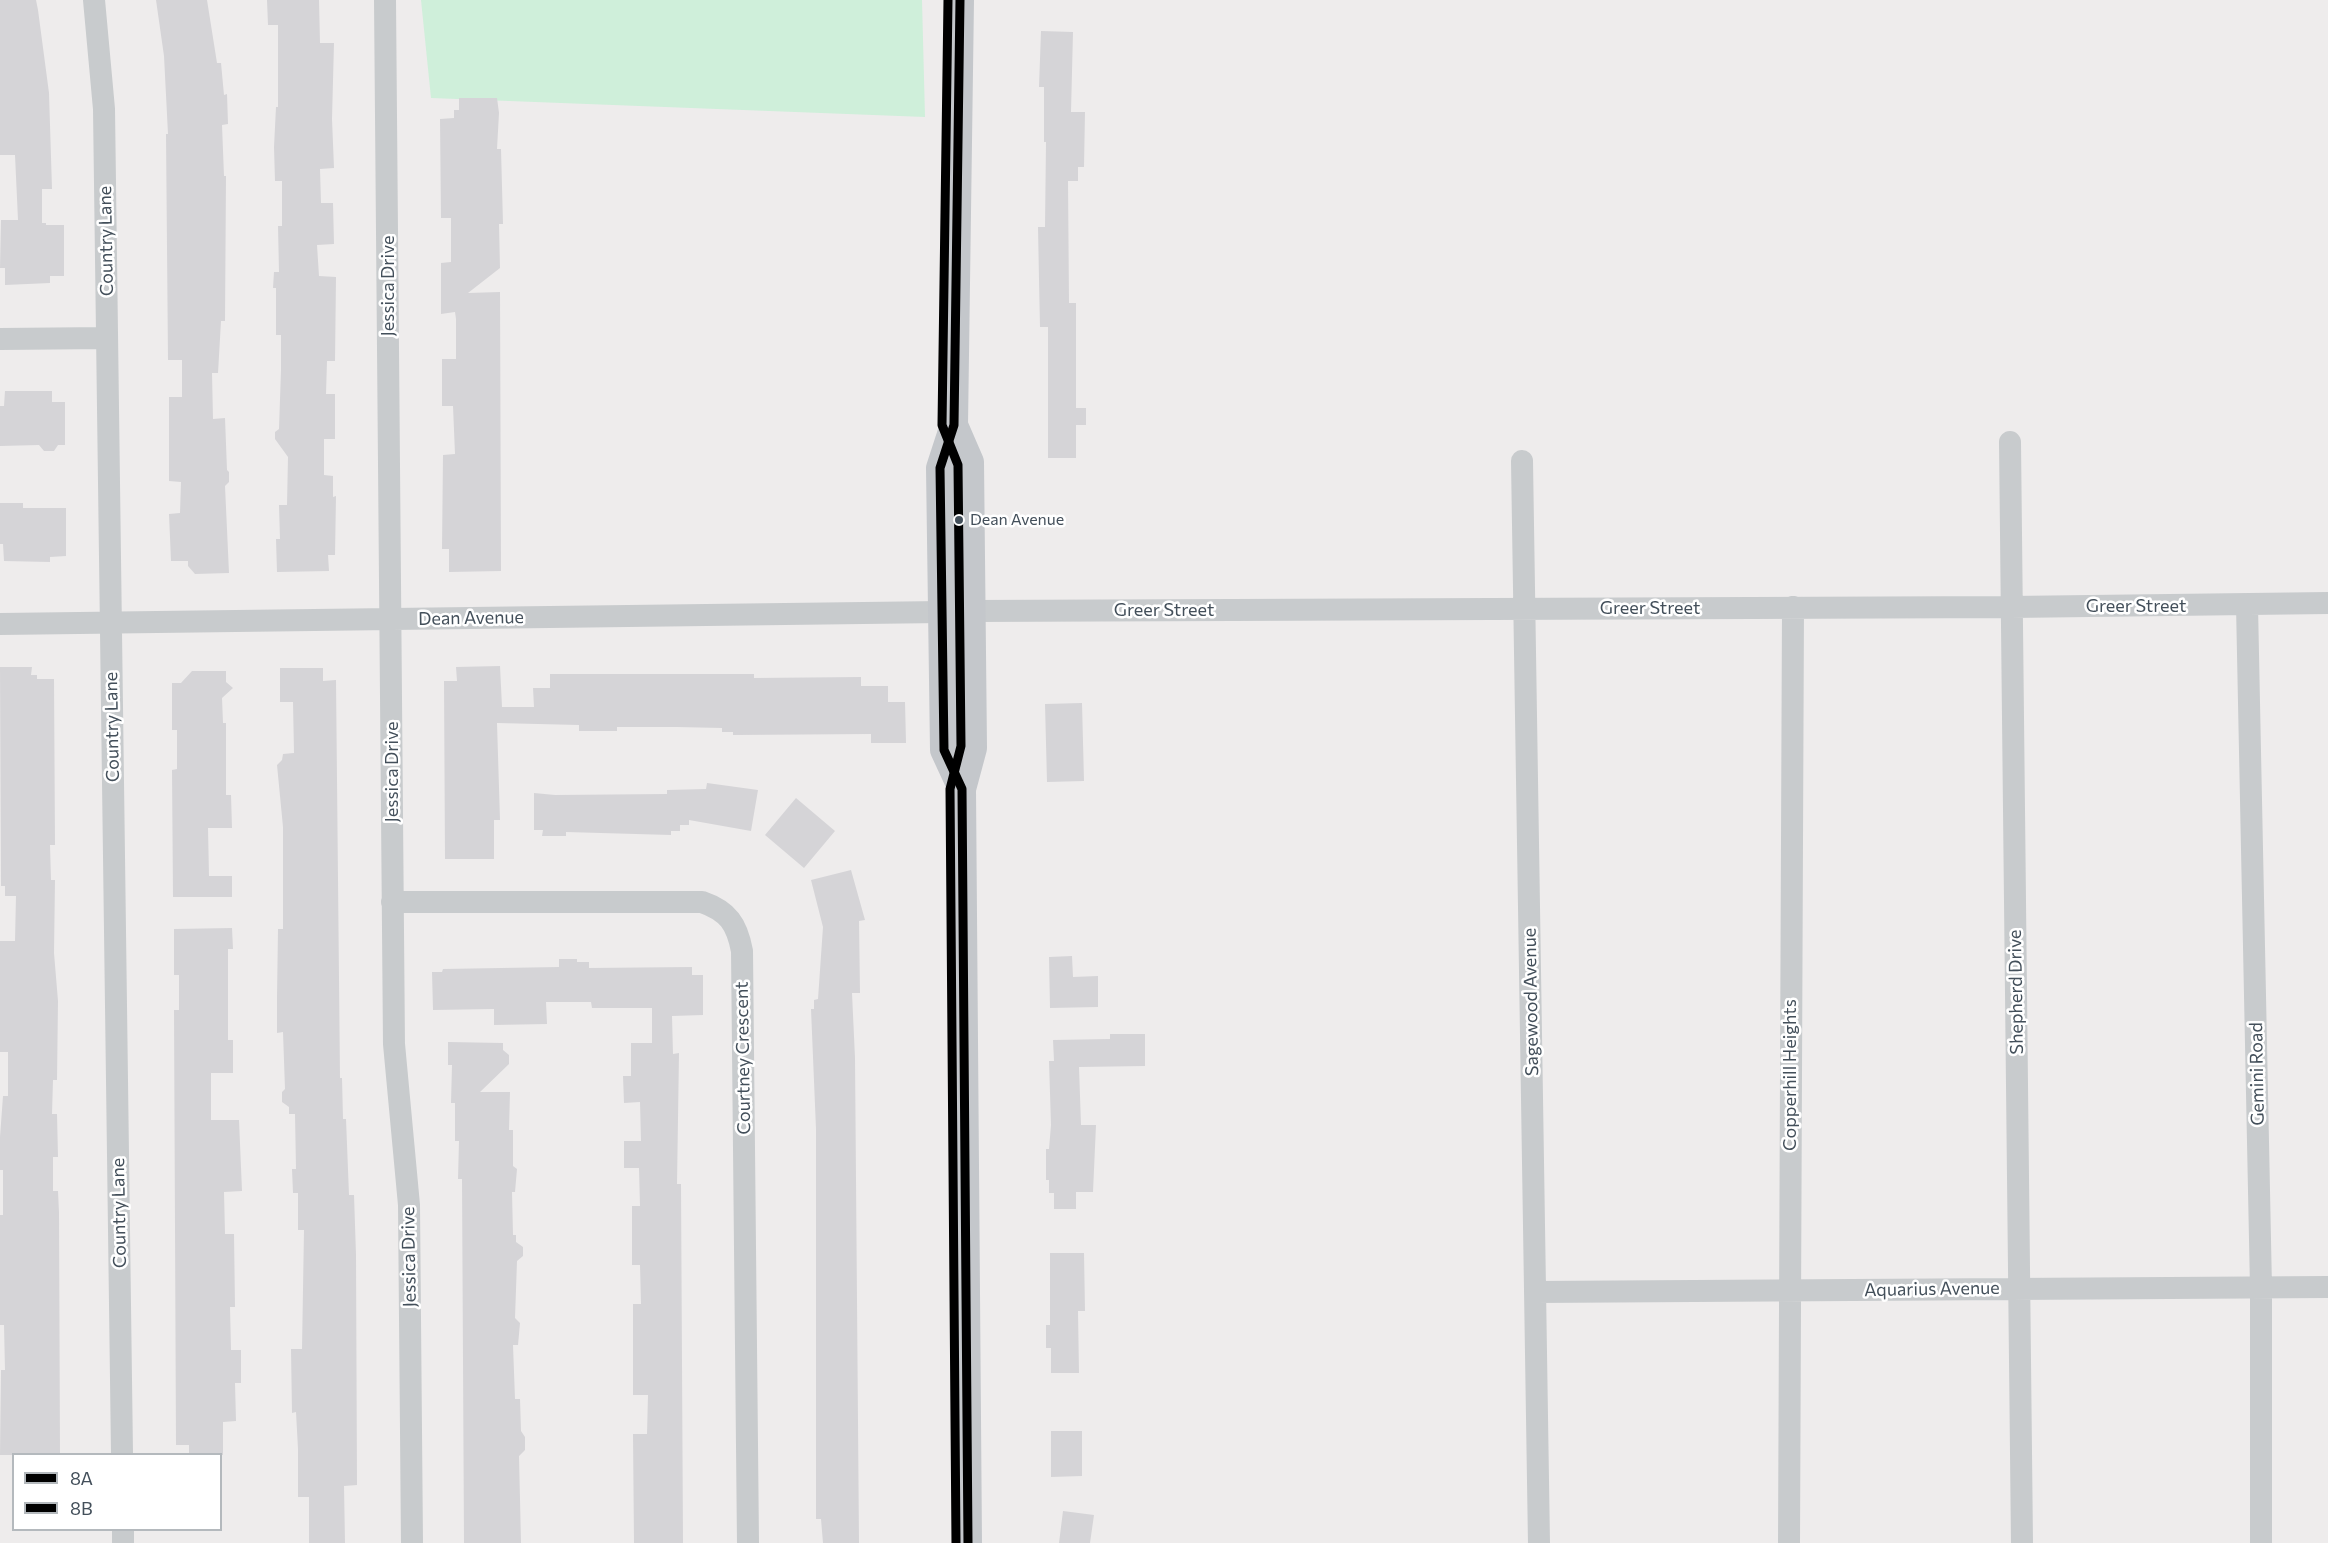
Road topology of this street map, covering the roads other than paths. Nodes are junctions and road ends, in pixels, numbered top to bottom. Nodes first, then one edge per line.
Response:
1 (94, 0) edge
2 (385, 0) edge
3 (960, 0) edge
4 (107, 338) junction
5 (0, 339) edge
6 (954, 425) junction
7 (2010, 442) dead end
8 (1522, 461) dead end
9 (2328, 603) edge
10 (2247, 605) junction
11 (1793, 607) junction
12 (2011, 607) junction
13 (1526, 609) junction
14 (972, 611) junction
15 (942, 612) junction
16 (390, 619) junction
17 (111, 622) junction
18 (0, 624) edge
19 (962, 789) junction
20 (392, 902) junction
21 (2328, 1287) edge
22 (2020, 1288) junction
23 (2261, 1288) junction
24 (1789, 1291) junction
25 (1535, 1292) junction
26 (122, 1453) edge
27 (412, 1543) edge
28 (748, 1543) edge
29 (968, 1543) edge
30 (1539, 1543) edge
31 (1789, 1543) edge
32 (2022, 1543) edge
33 (2262, 1543) edge

1 - 4 street, Country Lane
2 - 16 street, Jessica Drive
3 - 6 main road
4 - 5 street
4 - 17 street, Country Lane
6 - 14 main road
6 - 15 main road
7 - 12 street, Shepherd Drive
8 - 13 street, Sagewood Avenue
9 - 10 street, Greer Street
10 - 12 street, Greer Street
10 - 23 street, Gemini Road
11 - 12 street, Greer Street
11 - 13 street, Greer Street
11 - 24 street, Copperhill Heights
12 - 22 street, Shepherd Drive
13 - 14 street, Greer Street
13 - 25 street, Sagewood Avenue
14 - 19 main road
15 - 16 street, Dean Avenue
15 - 19 main road
16 - 17 street, Dean Avenue
16 - 20 street, Jessica Drive
17 - 18 street, Dean Avenue
17 - 26 street, Country Lane
19 - 29 main road
20 - 27 street, Jessica Drive
20 - 28 street, Courtney Crescent
21 - 23 street, Aquarius Avenue
22 - 23 street, Aquarius Avenue
22 - 24 street, Aquarius Avenue
22 - 32 street, Shepherd Drive
23 - 33 street, Gemini Road
24 - 25 street, Aquarius Avenue
24 - 31 street, Copperhill Heights
25 - 30 street, Sagewood Avenue

